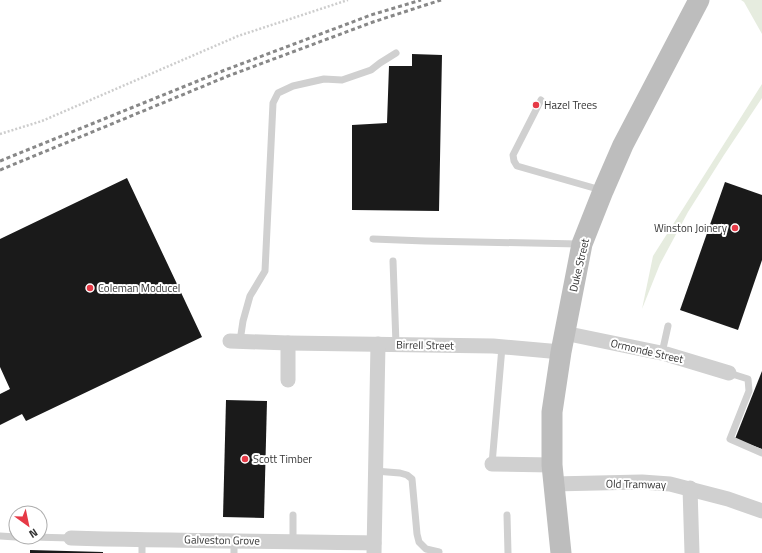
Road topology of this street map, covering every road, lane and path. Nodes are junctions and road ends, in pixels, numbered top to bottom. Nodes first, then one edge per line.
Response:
1 (348, 0) edge
2 (699, 0) edge
3 (396, 53) dead end
4 (541, 100) dead end
5 (0, 134) edge
6 (603, 191) junction
7 (373, 239) dead end
8 (582, 244) junction
9 (393, 261) dead end
10 (668, 326) dead end
11 (235, 341) joint
12 (563, 342) junction
13 (288, 343) junction
14 (378, 344) junction
15 (396, 344) junction
16 (502, 347) junction
17 (662, 353) junction
18 (729, 373) joint
19 (288, 380) dead end
20 (762, 453) edge
21 (492, 464) joint
22 (375, 472) junction
23 (552, 475) junction
24 (690, 488) junction
25 (762, 511) edge
26 (293, 515) dead end
27 (507, 515) dead end
28 (48, 537) edge
29 (70, 538) joint
30 (293, 541) junction
31 (142, 546) edge
32 (234, 547) edge
33 (374, 548) edge
34 (439, 552) dead end
35 (508, 553) edge
36 (561, 553) edge
37 (692, 553) edge

1 - 5 path
2 - 6 street, Duke Street
3 - 11 lane
4 - 6 lane
6 - 8 street, Duke Street
7 - 8 lane
8 - 12 street, Duke Street
9 - 15 lane
10 - 17 lane
11 - 13 street, Birrell Street
12 - 16 street, Birrell Street
12 - 17 street, Ormonde Street
12 - 23 street, Duke Street
13 - 14 street, Birrell Street
13 - 19 street
14 - 15 street, Birrell Street
14 - 22 street, Galveston Grove
15 - 16 street, Birrell Street
16 - 21 lane
17 - 18 street, Ormonde Street
18 - 20 lane
21 - 23 street, Old Tramway
22 - 33 street, Galveston Grove
22 - 34 lane
23 - 24 street, Old Tramway
23 - 36 street, Duke Street
24 - 25 street, Old Tramway
24 - 37 street
26 - 30 lane
27 - 35 lane
28 - 29 lane
29 - 31 street, Galveston Grove
30 - 32 street, Galveston Grove
30 - 33 street, Galveston Grove
31 - 32 street, Galveston Grove

